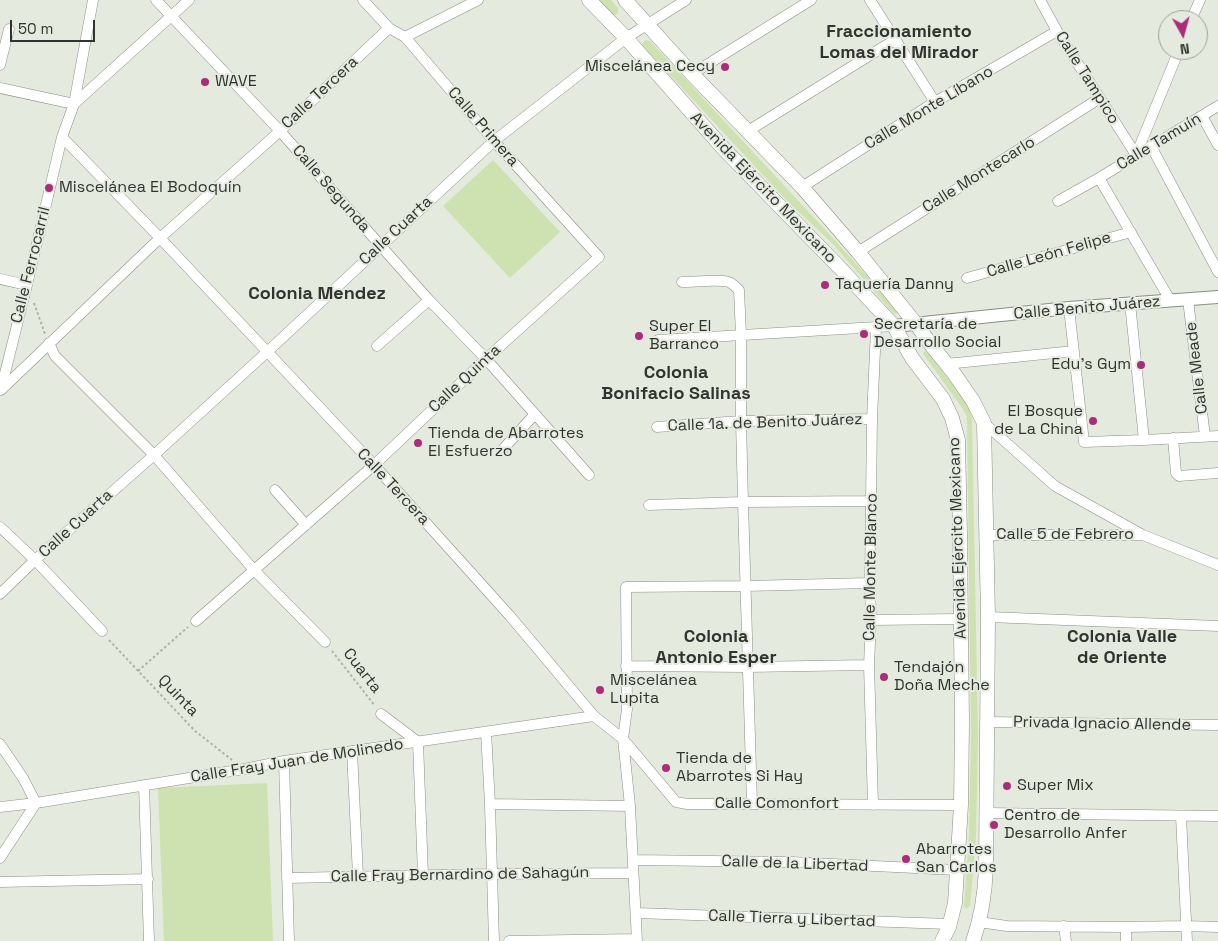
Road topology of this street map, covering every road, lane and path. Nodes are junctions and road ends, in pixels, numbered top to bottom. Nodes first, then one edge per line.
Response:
1 (93, 0) edge
2 (156, 0) edge
3 (190, 0) edge
4 (363, 0) edge
5 (478, 0) edge
6 (589, 0) edge
7 (624, 0) edge
8 (686, 0) edge
9 (811, 0) edge
10 (870, 0) edge
11 (1040, 0) edge
12 (172, 16) junction
13 (647, 25) junction
14 (389, 28) junction
15 (9, 29) dead end
16 (1057, 31) junction
17 (405, 37) junction
18 (626, 38) junction
19 (896, 39) junction
20 (1175, 60) edge
21 (0, 65) edge
22 (692, 74) junction
23 (0, 88) edge
24 (1100, 98) junction
25 (935, 102) junction
26 (74, 104) junction
27 (1218, 106) edge
28 (1202, 116) junction
29 (280, 131) junction
30 (748, 131) junction
31 (62, 137) junction
32 (494, 141) junction
33 (1218, 145) edge
34 (1152, 146) junction
35 (1136, 155) junction
36 (1099, 178) junction
37 (802, 187) junction
38 (1058, 201) dead end
39 (1131, 232) junction
40 (160, 238) junction
41 (380, 245) junction
42 (858, 252) junction
43 (599, 257) joint
44 (1218, 272) edge
45 (967, 278) dead end
46 (0, 279) edge
47 (682, 282) dead end
48 (27, 285) junction
49 (1218, 298) edge
50 (429, 300) junction
51 (1170, 300) junction
52 (1188, 300) junction
53 (1130, 304) junction
54 (1069, 308) junction
55 (916, 324) junction
56 (894, 326) junction
57 (876, 328) junction
58 (742, 335) junction
59 (658, 340) dead end
60 (49, 343) junction
61 (377, 346) dead end
62 (1074, 351) junction
63 (267, 352) junction
64 (486, 358) junction
65 (946, 364) junction
66 (0, 391) edge
67 (535, 414) junction
68 (872, 419) junction
69 (741, 421) junction
70 (984, 423) junction
71 (657, 427) dead end
72 (1205, 436) junction
73 (1218, 436) edge
74 (1173, 438) junction
75 (1144, 440) junction
76 (503, 449) dead end
77 (154, 455) junction
78 (374, 465) junction
79 (1218, 474) edge
80 (589, 475) dead end
81 (275, 490) dead end
82 (871, 501) junction
83 (743, 502) junction
84 (649, 505) dead end
85 (306, 525) junction
86 (0, 526) edge
87 (987, 535) junction
88 (1143, 535) junction
89 (35, 560) junction
90 (1218, 565) edge
91 (254, 570) junction
92 (870, 583) junction
93 (746, 586) junction
94 (0, 594) edge
95 (988, 617) junction
96 (961, 619) junction
97 (871, 620) junction
98 (196, 621) joint
99 (1218, 626) edge
100 (102, 631) joint
101 (325, 642) joint
102 (869, 664) junction
103 (626, 666) junction
104 (747, 667) junction
105 (138, 671) junction
106 (381, 714) joint
107 (594, 716) junction
108 (987, 722) junction
109 (1218, 725) edge
110 (486, 732) junction
111 (623, 739) junction
112 (418, 742) junction
113 (0, 744) edge
114 (352, 752) junction
115 (284, 761) junction
116 (244, 769) junction
117 (144, 785) junction
118 (36, 803) junction
119 (490, 804) junction
120 (752, 804) junction
121 (873, 805) junction
122 (961, 805) junction
123 (630, 806) junction
124 (0, 807) edge
125 (987, 813) junction
126 (1181, 816) junction
127 (1218, 816) edge
128 (0, 858) edge
129 (632, 860) junction
130 (957, 870) junction
131 (633, 873) junction
132 (492, 874) junction
133 (423, 875) junction
134 (358, 876) junction
135 (287, 878) junction
136 (148, 879) junction
137 (0, 882) edge
138 (636, 913) junction
139 (979, 922) junction
140 (949, 924) junction
141 (1064, 926) junction
142 (1186, 926) junction
143 (1126, 927) junction
144 (1218, 927) edge
145 (637, 940) edge
146 (149, 941) edge
147 (289, 941) edge
148 (494, 941) edge
149 (509, 941) edge
150 (942, 941) edge
151 (973, 941) edge
152 (1066, 941) edge
153 (1126, 941) edge
154 (1186, 941) edge

1 - 26 street
2 - 12 street, Calle Segunda
3 - 12 street
4 - 14 street, Calle Primera
5 - 17 street
6 - 18 main road, Avenida Ejército Mexicano
7 - 13 main road, Avenida Ejército Mexicano
8 - 13 street, Calle Cuarta
9 - 22 street
10 - 19 street
11 - 16 street, Calle Tampico
12 - 26 street
12 - 29 street, Calle Segunda
13 - 18 street, Calle Cuarta
13 - 22 main road, Avenida Ejército Mexicano
14 - 17 street, Calle Primera
14 - 29 street, Calle Tercera
15 - 21 street
16 - 24 street, Calle Tampico
16 - 25 street, Calle Monte Líbano
17 - 32 street, Calle Primera
18 - 32 street, Calle Cuarta
18 - 56 main road, Avenida Ejército Mexicano
19 - 25 street
19 - 30 street
20 - 35 street
22 - 30 main road, Avenida Ejército Mexicano
23 - 26 street
24 - 35 street, Calle Tampico
24 - 42 street, Calle Montecarlo
25 - 37 street, Calle Monte Líbano
26 - 31 street, Calle Ferrocarril
27 - 28 street, Calle Tamuín
28 - 33 street
28 - 34 street, Calle Tamuín
29 - 40 street, Calle Tercera
29 - 41 street, Calle Segunda
30 - 37 main road, Avenida Ejército Mexicano
31 - 40 street, Calle Tercera
31 - 48 street, Calle Ferrocarril
32 - 41 street, Calle Cuarta
32 - 43 street, Calle Primera
34 - 35 street, Calle Tamuín
34 - 44 street
35 - 36 street, Calle Tamuín
36 - 38 street, Calle Tamuín
36 - 39 street
37 - 42 main road, Avenida Ejército Mexicano
39 - 45 street, Calle León Felipe
39 - 51 street
40 - 60 street, Calle Tercera
40 - 63 street, Calle Tercera
41 - 50 street, Calle Segunda
41 - 63 street, Calle Cuarta
42 - 55 main road, Avenida Ejército Mexicano
43 - 64 street, Calle Quinta
46 - 48 street
47 - 58 street
48 - 60 path
48 - 66 street, Calle Ferrocarril
49 - 52 street, Calle Benito Juárez
50 - 61 street
50 - 64 street, Calle Segunda
51 - 52 street, Calle Benito Juárez
51 - 53 street, Calle Benito Juárez
52 - 72 street, Calle Meade
53 - 54 street, Calle Benito Juárez
53 - 75 street
54 - 55 street, Calle Benito Juárez
54 - 62 street
55 - 56 street, Calle Benito Juárez
55 - 65 main road, Avenida Ejército Mexicano
56 - 57 street, Calle Benito Juárez
56 - 96 main road, Avenida Ejército Mexicano
57 - 58 street, Calle Benito Juárez
57 - 68 street, Calle Monte Blanco
58 - 59 street, Calle Benito Juárez
58 - 69 street
60 - 66 street, Calle Tercera
60 - 77 street
62 - 65 street
62 - 75 street
63 - 77 street, Calle Cuarta
63 - 78 street, Calle Tercera
64 - 67 street, Calle Segunda
64 - 78 street, Calle Quinta
65 - 70 main road, Avenida Ejército Mexicano
67 - 76 street
67 - 80 street, Calle Segunda
68 - 69 street, Calle 1a. de Benito Juárez
68 - 82 street, Calle Monte Blanco
69 - 71 street, Calle 1a. de Benito Juárez
69 - 83 street
70 - 87 main road, Avenida Ejército Mexicano
70 - 88 street
72 - 73 street
72 - 74 street
74 - 75 street
74 - 79 street
77 - 89 street, Calle Cuarta
77 - 91 street
78 - 85 street, Calle Quinta
78 - 107 street, Calle Tercera
81 - 85 street
82 - 83 street
82 - 92 street, Calle Monte Blanco
83 - 84 street
83 - 93 street
85 - 91 street, Calle Quinta
86 - 89 street
87 - 88 street, Calle 5 de Febrero
87 - 95 main road, Avenida Ejército Mexicano
88 - 90 street
89 - 94 street, Calle Cuarta
89 - 100 street
91 - 98 street, Calle Quinta
91 - 101 street
92 - 93 street
92 - 97 street, Calle Monte Blanco
93 - 103 street
93 - 104 street
95 - 99 street
95 - 108 main road, Avenida Ejército Mexicano
96 - 97 street
96 - 122 main road, Avenida Ejército Mexicano
97 - 102 street, Calle Monte Blanco
98 - 105 path
100 - 105 path, Quinta
101 - 106 path, Cuarta
102 - 104 street
102 - 121 street, Calle Monte Blanco
103 - 104 street
103 - 111 street
104 - 120 street
105 - 116 path, Quinta
106 - 112 street
107 - 110 street, Calle Fray Juan de Molinedo
107 - 111 street, Calle Tercera
108 - 109 street, Privada Ignacio Allende
108 - 125 main road, Avenida Ejército Mexicano
110 - 112 street, Calle Fray Juan de Molinedo
110 - 119 street
111 - 120 street, Calle Comonfort
111 - 123 street
112 - 114 street, Calle Fray Juan de Molinedo
112 - 133 street
113 - 118 street
114 - 115 street, Calle Fray Juan de Molinedo
114 - 134 street
115 - 116 street, Calle Fray Juan de Molinedo
115 - 135 street
116 - 117 street, Calle Fray Juan de Molinedo
117 - 118 street, Calle Fray Juan de Molinedo
117 - 136 street
118 - 124 street, Calle Fray Juan de Molinedo
118 - 128 street
119 - 123 street
119 - 132 street
120 - 121 street, Calle Comonfort
121 - 122 street, Calle Comonfort
122 - 130 main road, Avenida Ejército Mexicano
123 - 129 street
125 - 126 street
125 - 139 main road, Avenida Ejército Mexicano
126 - 127 street
126 - 142 street
129 - 130 street, Calle de la Libertad
129 - 131 street
130 - 140 main road, Avenida Ejército Mexicano
131 - 132 street, Calle Fray Bernardino de Sahagún
131 - 138 street
132 - 133 street, Calle Fray Bernardino de Sahagún
132 - 148 street
133 - 134 street, Calle Fray Bernardino de Sahagún
134 - 135 street, Calle Fray Bernardino de Sahagún
135 - 147 street
136 - 137 street
136 - 146 street
138 - 140 street, Calle Tierra y Libertad
138 - 145 street
139 - 141 street
139 - 151 main road, Avenida Ejército Mexicano
140 - 150 main road, Avenida Ejército Mexicano
141 - 143 street
141 - 152 street
142 - 143 street
142 - 144 street
142 - 154 street
143 - 153 street
145 - 149 street

